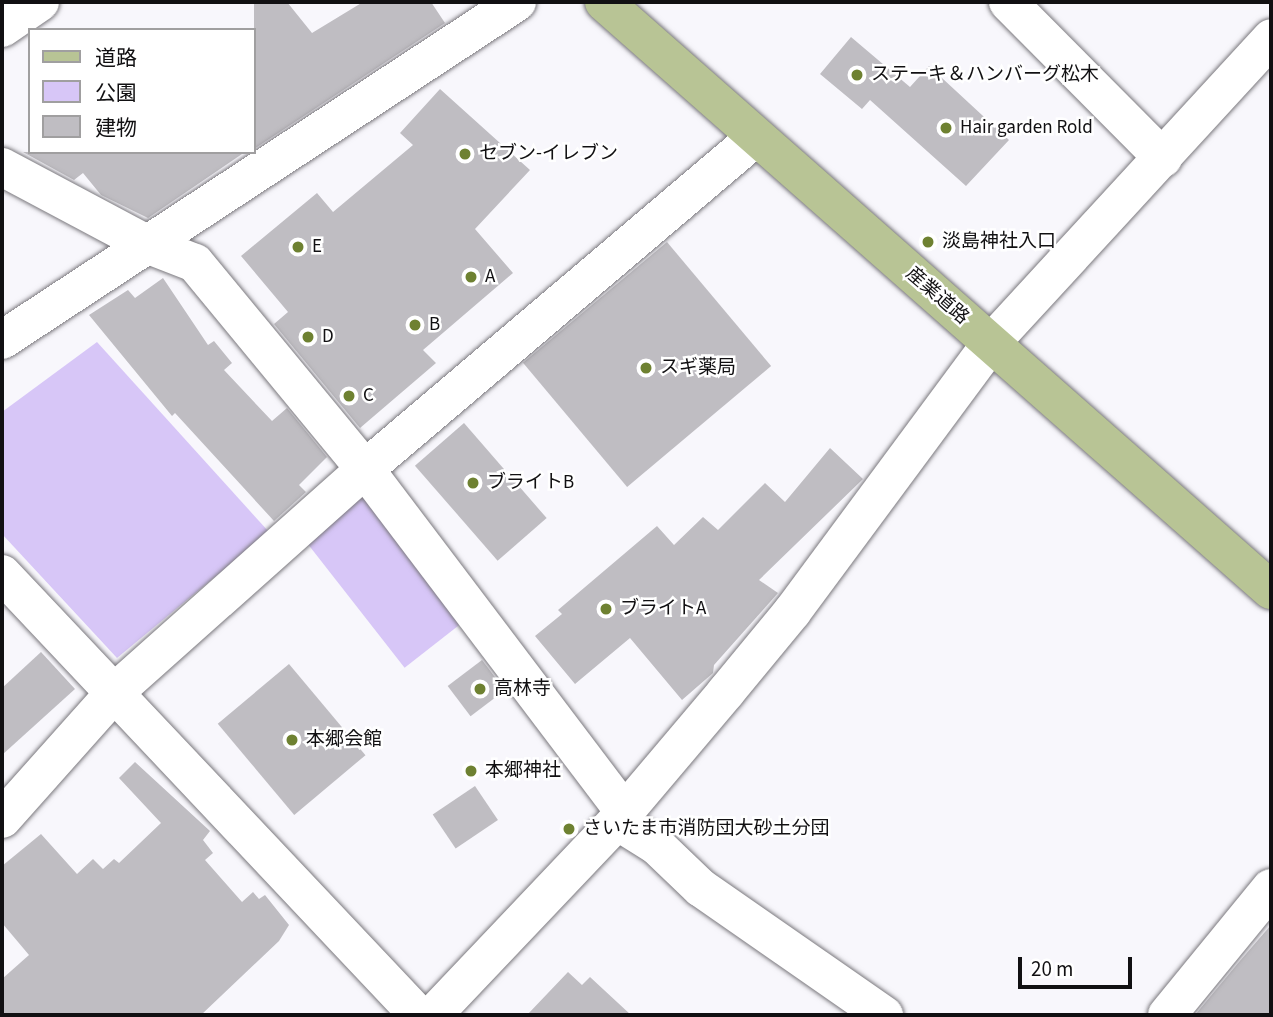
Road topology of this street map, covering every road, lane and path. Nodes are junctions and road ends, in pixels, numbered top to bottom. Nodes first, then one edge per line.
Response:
1 (40, 2) edge
2 (517, 2) edge
3 (604, 2) edge
4 (1008, 2) edge
5 (2, 28) edge
6 (1271, 38) edge
7 (755, 138) junction
8 (1163, 158) junction
9 (2, 167) edge
10 (149, 245) junction
11 (2, 340) edge
12 (991, 343) junction
13 (365, 469) junction
14 (2, 574) edge
15 (1271, 590) edge
16 (115, 692) junction
17 (620, 816) junction
18 (2, 819) edge
19 (1271, 888) edge
20 (418, 1015) edge
21 (433, 1015) edge
22 (884, 1015) edge
23 (1167, 1015) edge

1 - 5 street
2 - 10 street
3 - 7 main road, 産業道路
4 - 8 street
6 - 8 street
7 - 12 main road, 産業道路
7 - 13 street
8 - 12 street
9 - 10 street
10 - 11 street
10 - 13 street
12 - 15 main road, 産業道路
12 - 17 street
13 - 16 street
13 - 17 street
14 - 16 street
16 - 18 street
16 - 20 street
17 - 21 street
17 - 22 street
19 - 23 street

